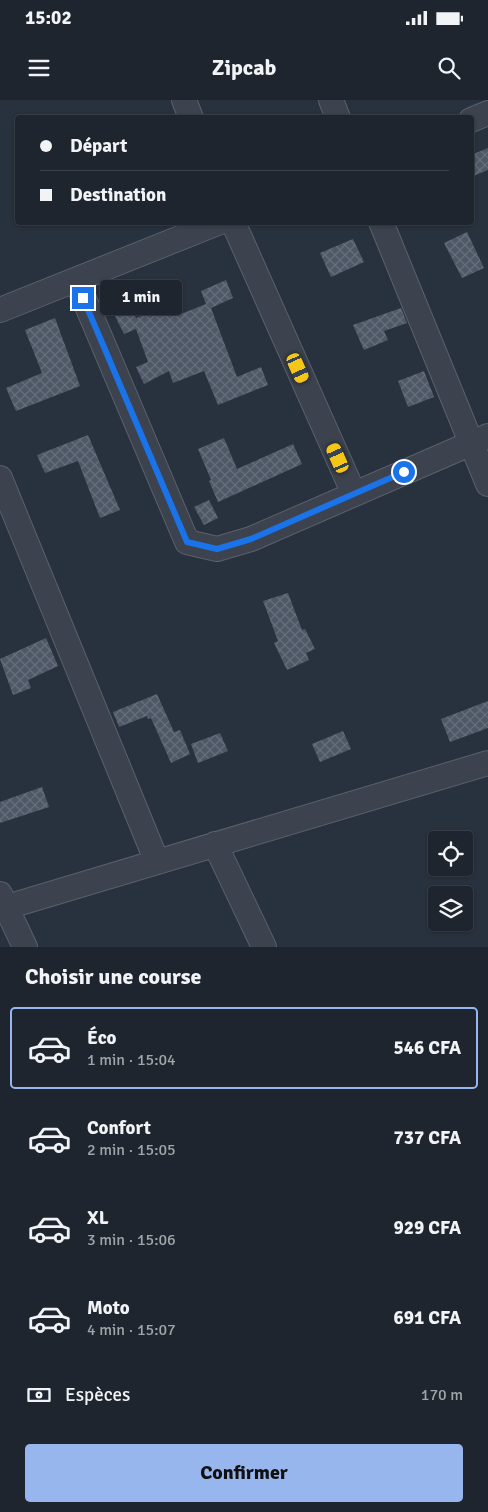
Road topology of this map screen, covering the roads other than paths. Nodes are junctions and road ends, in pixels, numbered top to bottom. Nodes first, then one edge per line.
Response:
1 (184, 100) edge
2 (331, 100) edge
3 (488, 113) edge
4 (190, 115) edge
5 (337, 115) edge
6 (474, 119) edge
7 (213, 225) edge
8 (234, 225) edge
9 (382, 225) edge
10 (76, 280) junction
11 (0, 310) edge
12 (480, 440) edge
13 (0, 478) edge
14 (488, 484) edge
15 (354, 494) junction
16 (488, 762) edge
17 (215, 844) junction
18 (157, 862) junction
19 (2, 903) edge
20 (25, 947) edge
21 (264, 947) edge

1 - 4 street
2 - 5 street
3 - 6 street
7 - 10 street
8 - 15 street
9 - 12 street
10 - 11 street
10 - 15 street
12 - 14 street
12 - 15 street
13 - 18 street
16 - 17 street
17 - 18 street
17 - 21 street
18 - 19 street
19 - 20 street

